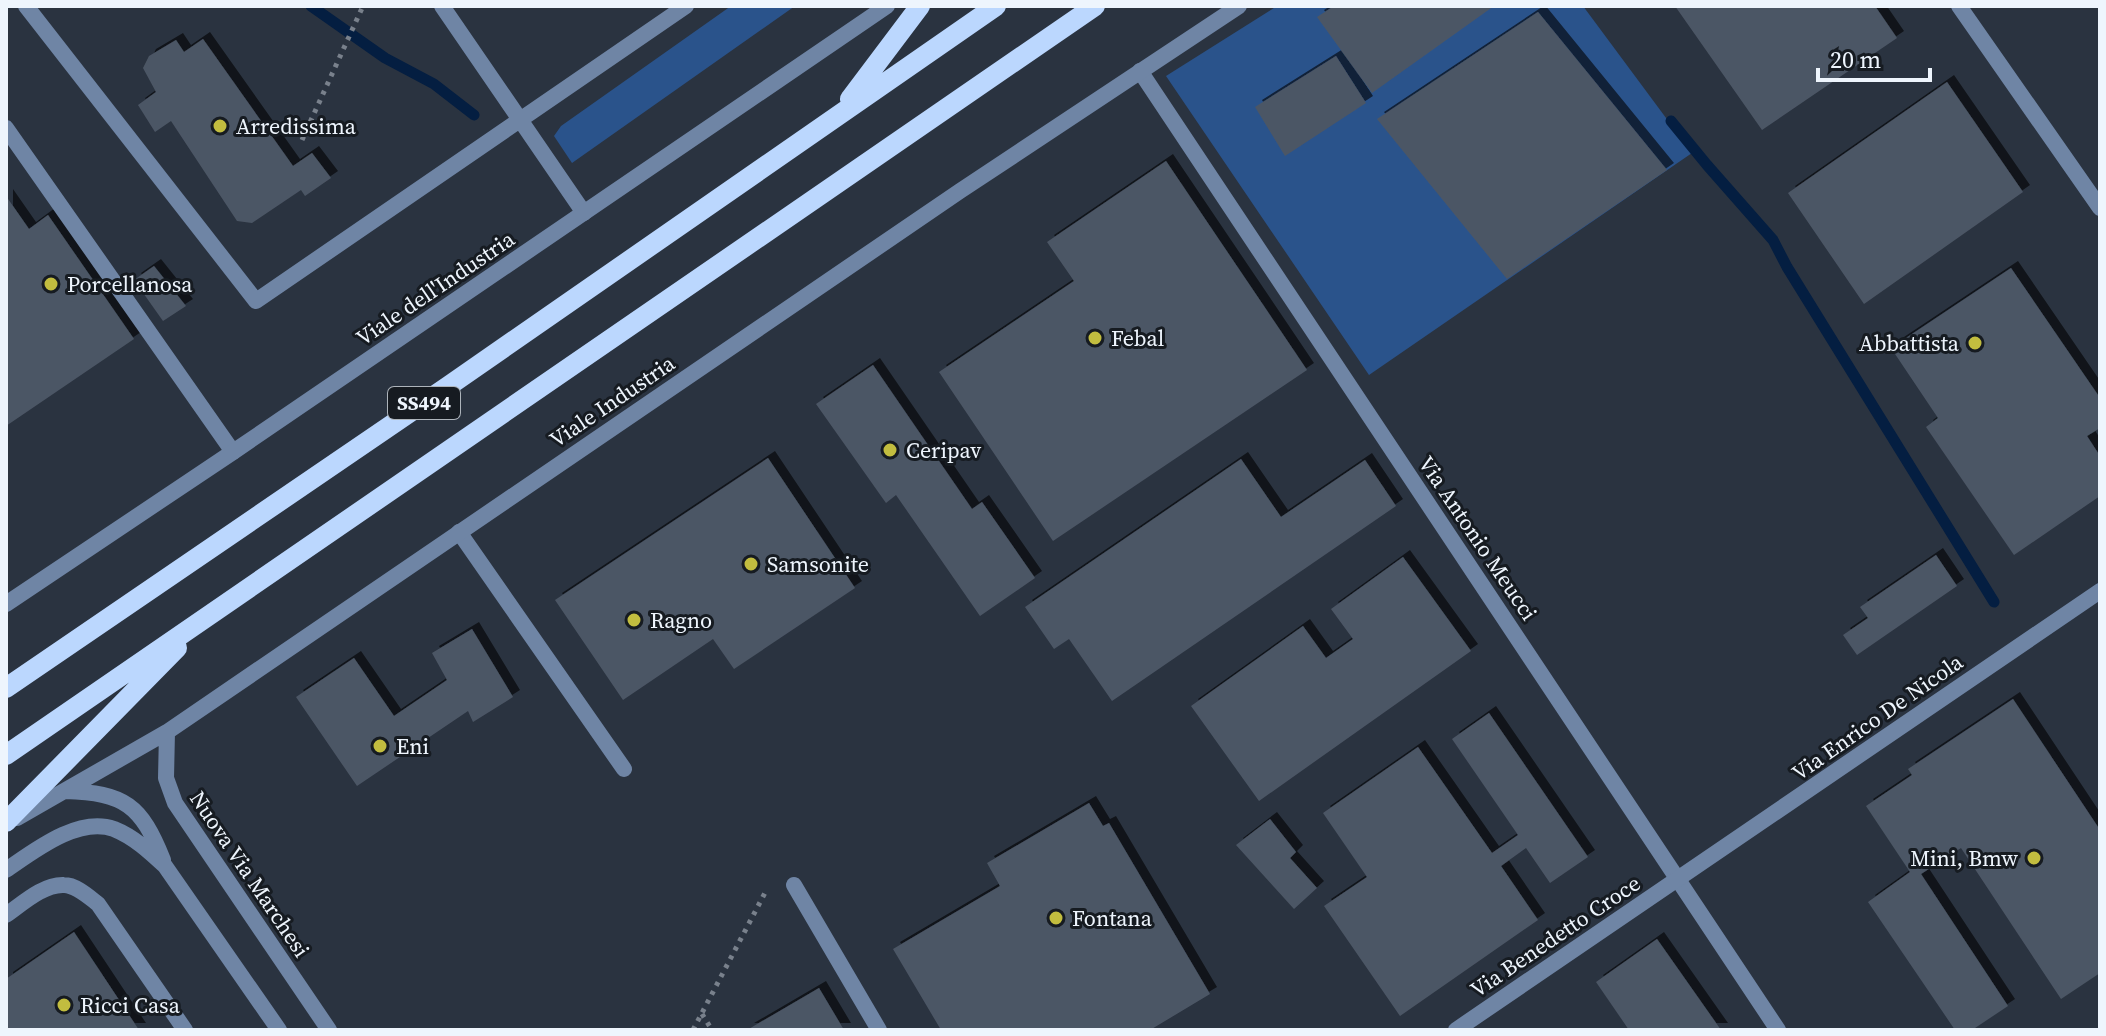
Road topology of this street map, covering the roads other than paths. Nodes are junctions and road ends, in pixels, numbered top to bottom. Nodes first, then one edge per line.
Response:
1 (26, 6) edge
2 (442, 6) edge
3 (686, 6) edge
4 (887, 6) edge
5 (920, 6) edge
6 (996, 6) edge
7 (1095, 6) edge
8 (1239, 6) edge
9 (1959, 6) edge
10 (1140, 71) junction
11 (839, 114) junction
12 (520, 119) junction
13 (6, 128) edge
14 (2100, 208) edge
15 (584, 213) junction
16 (233, 452) junction
17 (459, 532) junction
18 (2100, 591) edge
19 (6, 604) edge
20 (210, 615) junction
21 (6, 688) edge
22 (167, 732) junction
23 (6, 755) edge
24 (624, 769) dead end
25 (62, 791) junction
26 (6, 824) edge
27 (165, 866) junction
28 (6, 870) edge
29 (1678, 879) junction
30 (794, 885) dead end
31 (6, 915) edge
32 (185, 1030) edge
33 (279, 1030) edge
34 (329, 1030) edge
35 (879, 1030) edge
36 (1456, 1030) edge
37 (1778, 1030) edge

1 - 12 street
2 - 12 street
3 - 12 street
4 - 15 street, Viale dell'Industria
5 - 11 main road
6 - 11 main road, SS494
7 - 20 main road, SS494
8 - 10 street, Viale Industria
9 - 14 street
10 - 17 street, Viale Industria
10 - 29 street, Via Antonio Meucci
11 - 21 main road, SS494
12 - 15 street
13 - 16 street
15 - 16 street, Viale dell'Industria
16 - 19 street, Viale dell'Industria
17 - 22 street, Viale Industria
17 - 24 street
18 - 29 street, Via Enrico De Nicola
20 - 23 main road, SS494
20 - 26 main road
22 - 25 street, Viale Industria
22 - 34 street, Nuova Via Marchesi
25 - 26 street, Viale Industria
25 - 27 street
27 - 28 street
27 - 33 street
29 - 36 street, Via Benedetto Croce
29 - 37 street, Via Antonio Meucci
30 - 35 street
31 - 32 street

